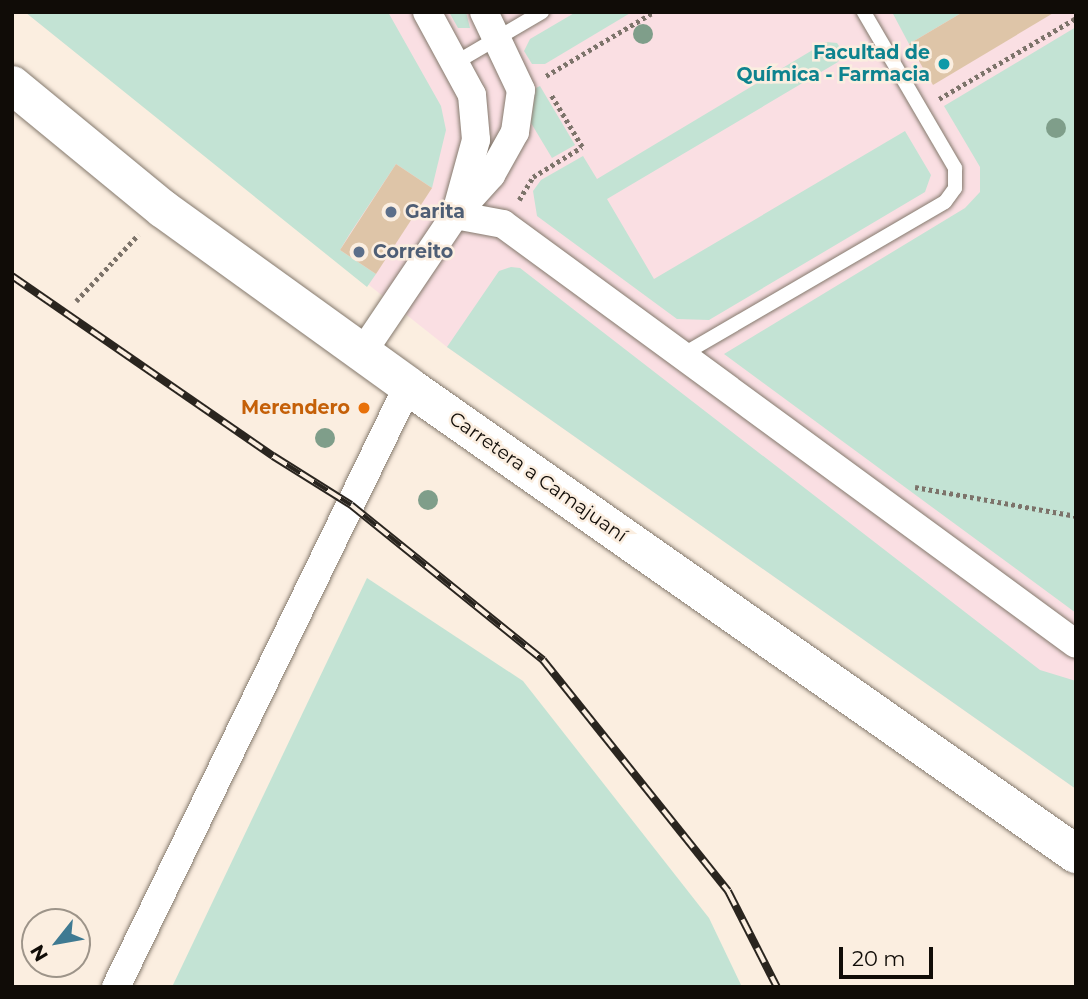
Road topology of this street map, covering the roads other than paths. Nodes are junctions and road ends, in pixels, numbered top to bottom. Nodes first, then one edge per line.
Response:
1 (427, 12) edge
2 (484, 12) edge
3 (542, 12) edge
4 (863, 12) edge
5 (498, 38) junction
6 (455, 63) junction
7 (12, 85) edge
8 (455, 215) junction
9 (362, 353) junction
10 (682, 355) junction
11 (408, 386) junction
12 (1076, 644) edge
13 (1076, 854) edge
14 (116, 987) edge

1 - 6 street
2 - 5 street
3 - 5 lane
4 - 10 lane
5 - 6 lane
5 - 8 street
6 - 8 street
7 - 9 main road, Carretera a Camajuaní
8 - 9 street
8 - 10 street
9 - 11 main road, Carretera a Camajuaní
10 - 12 street
11 - 13 main road, Carretera a Camajuaní
11 - 14 street

